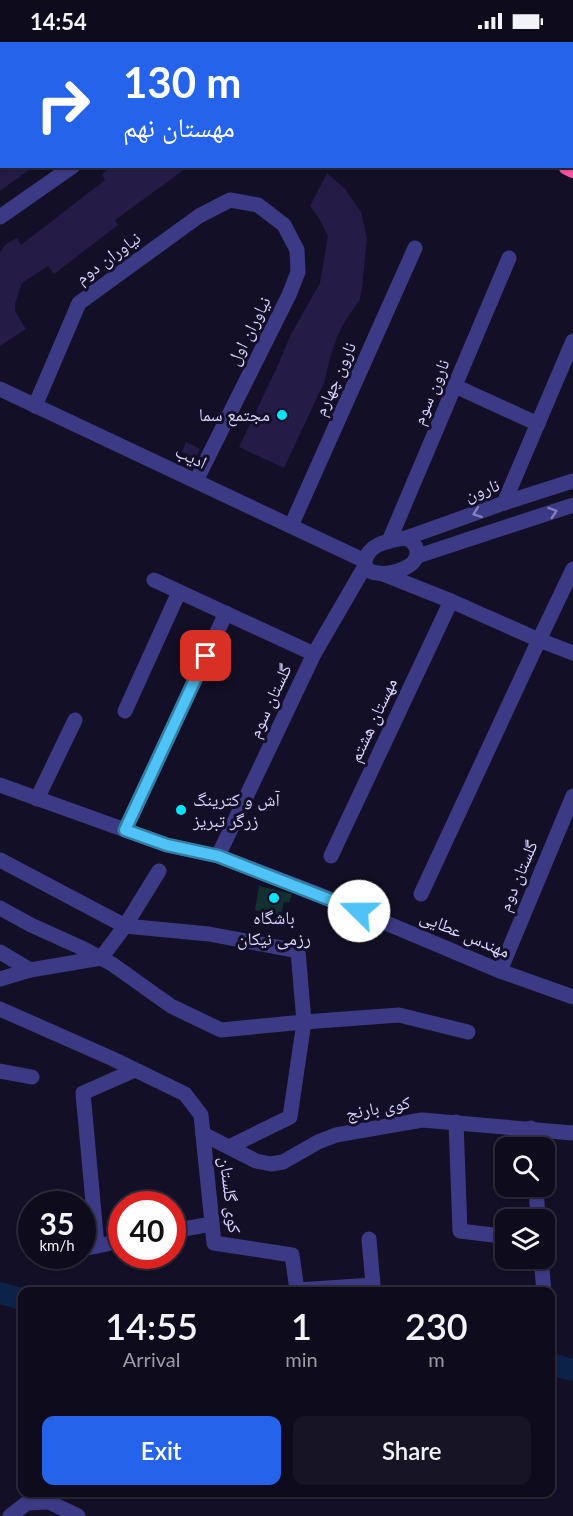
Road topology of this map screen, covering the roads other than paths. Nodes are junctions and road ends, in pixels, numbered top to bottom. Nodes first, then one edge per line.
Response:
1 (70, 168) edge
2 (258, 205) joint
3 (0, 217) edge
4 (415, 248) dead end
5 (509, 258) dead end
6 (573, 341) edge
7 (455, 386) junction
8 (0, 389) edge
9 (35, 406) junction
10 (538, 423) junction
11 (196, 481) junction
12 (573, 481) edge
13 (504, 503) junction
14 (573, 505) edge
15 (291, 526) junction
16 (406, 538) junction
17 (389, 541) junction
18 (418, 555) junction
19 (365, 563) junction
20 (573, 569) edge
21 (383, 574) junction
22 (154, 580) dead end
23 (179, 592) junction
24 (451, 601) junction
25 (226, 613) junction
26 (539, 640) junction
27 (314, 654) junction
28 (573, 654) edge
29 (125, 711) dead end
30 (75, 720) dead end
31 (0, 785) edge
32 (573, 796) edge
33 (37, 799) junction
34 (125, 830) junction
35 (218, 856) junction
36 (331, 856) dead end
37 (0, 860) edge
38 (159, 871) dead end
39 (421, 894) dead end
40 (0, 908) edge
41 (124, 926) junction
42 (0, 952) edge
43 (101, 958) junction
44 (30, 970) junction
45 (500, 970) junction
46 (0, 980) edge
47 (573, 997) edge
48 (0, 1009) edge
49 (304, 1022) junction
50 (468, 1032) dead end
51 (135, 1070) junction
52 (0, 1071) edge
53 (32, 1077) dead end
54 (456, 1122) junction
55 (531, 1128) junction
56 (573, 1133) edge
57 (203, 1134) junction
58 (531, 1137) edge
59 (229, 1148) junction
60 (87, 1191) edge
61 (212, 1224) junction
62 (186, 1229) edge
63 (493, 1235) dead end
64 (369, 1239) dead end
65 (542, 1269) edge
66 (297, 1287) edge
67 (342, 1287) edge
68 (544, 1287) edge
69 (10, 1516) edge
70 (78, 1516) edge

1 - 3 street
2 - 9 street, نیاوران دوم
2 - 11 street, نیاوران اول
4 - 15 street, نارون چهارم
5 - 7 street, نارون سوم
6 - 10 street
7 - 10 street
7 - 17 street, نارون سوم
8 - 9 street, ادیب
9 - 11 street, ادیب
10 - 13 street
11 - 15 street, ادیب
12 - 13 street, نارون
13 -> 16 street, نارون
18 -> 14 street
15 - 19 street, ادیب
16 - 17 street
16 - 18 street
17 - 19 street
18 - 21 street
19 - 21 street
19 - 27 street, گلستان سوم
20 - 26 street
21 - 24 street
22 - 23 street
23 - 25 street
23 - 29 street
24 - 26 street
24 - 36 street, مهستان هشتم
25 - 27 street
25 - 34 street
26 - 28 street
26 - 39 street
27 - 35 street, گلستان سوم
30 - 33 street
31 - 33 street, مهندس عطایی
32 - 45 street, گلستان دوم
33 - 34 street, مهندس عطایی
34 - 35 street, مهندس عطایی
35 - 45 street, مهندس عطایی
37 - 41 street
38 - 41 street
40 - 43 street
41 - 43 street
41 - 49 street
42 - 44 street
43 - 44 street
43 - 49 street
44 - 46 street
45 - 47 street, مهندس عطایی
48 - 51 street, کوی گلستان
49 - 50 street
49 - 59 street
51 - 57 street, کوی گلستان
51 - 60 street
52 - 53 street
54 - 55 street, کوی بارنج
54 - 59 street, کوی بارنج
54 - 63 street
55 - 56 street, کوی بارنج
55 - 58 street
57 - 59 street, کوی بارنج
57 - 61 street, کوی گلستان
61 - 62 street
61 - 66 street, کوی گلستان
64 - 67 street, کوی گلستان
65 - 68 street
69 - 70 street

